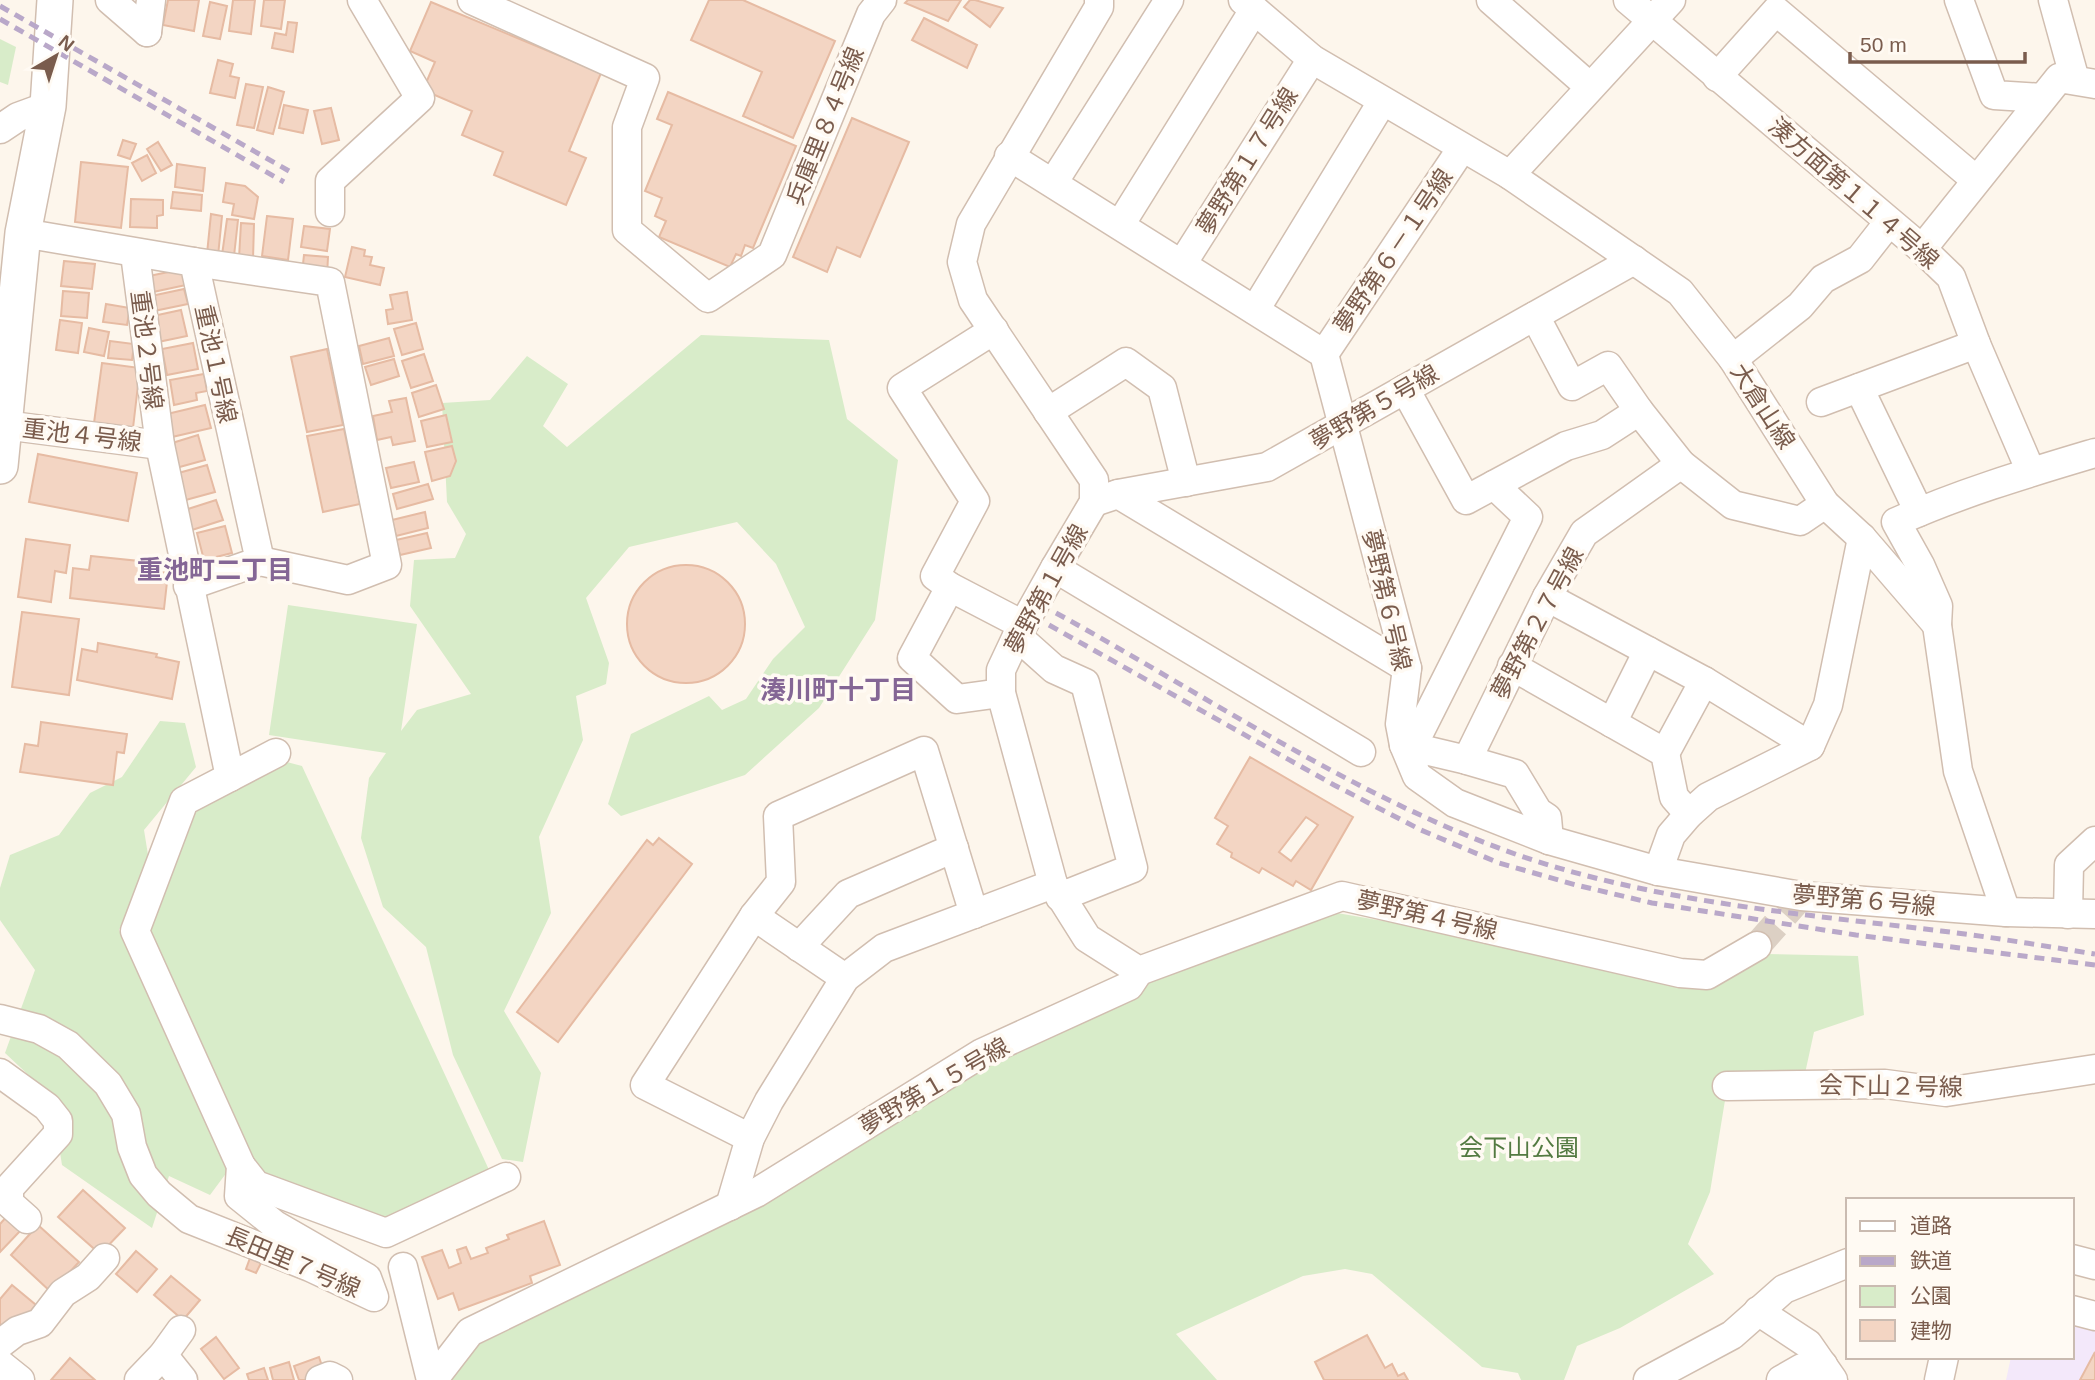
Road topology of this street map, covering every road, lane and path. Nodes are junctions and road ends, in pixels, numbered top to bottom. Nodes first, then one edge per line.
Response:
1 (55, 0) edge
2 (110, 0) edge
3 (151, 0) edge
4 (362, 0) edge
5 (472, 0) edge
6 (882, 0) edge
7 (1099, 0) edge
8 (1169, 0) edge
9 (1490, 0) edge
10 (1628, 0) edge
11 (1671, 0) edge
12 (1959, 0) edge
13 (2053, 0) edge
14 (1249, 5) edge
15 (1652, 20) junction
16 (1312, 59) junction
17 (1717, 77) junction
18 (2085, 82) edge
19 (1590, 87) junction
20 (2042, 98) junction
21 (1382, 102) junction
22 (48, 106) junction
23 (0, 129) edge
24 (1462, 148) junction
25 (1009, 156) junction
26 (1510, 175) junction
27 (1976, 180) junction
28 (1053, 183) junction
29 (330, 212) dead end
30 (1889, 222) junction
31 (1120, 225) junction
32 (23, 233) junction
33 (1922, 249) junction
34 (135, 254) junction
35 (1634, 260) junction
36 (194, 262) junction
37 (1182, 264) junction
38 (1255, 310) junction
39 (1535, 316) junction
40 (994, 330) junction
41 (1976, 344) junction
42 (1324, 354) junction
43 (1733, 359) junction
44 (1858, 388) junction
45 (1405, 389) junction
46 (1821, 402) dead end
47 (1639, 411) junction
48 (1048, 412) junction
49 (4, 425) junction
50 (1343, 425) junction
51 (160, 445) junction
52 (2095, 453) edge
53 (1681, 464) junction
54 (0, 466) edge
55 (2031, 472) junction
56 (1186, 482) junction
57 (1494, 485) junction
58 (1106, 498) junction
59 (1825, 504) junction
60 (1919, 512) junction
61 (1862, 538) junction
62 (260, 561) junction
63 (1055, 568) junction
64 (188, 586) junction
65 (950, 587) junction
66 (1547, 597) junction
67 (1937, 625) junction
68 (1020, 631) junction
69 (1648, 651) junction
70 (1512, 666) junction
71 (1407, 668) junction
72 (1704, 681) junction
73 (1001, 693) junction
74 (1612, 723) junction
75 (1408, 746) junction
76 (1810, 746) junction
77 (1361, 752) dead end
78 (276, 753) dead end
79 (1665, 753) junction
80 (1467, 760) junction
81 (230, 777) junction
82 (1689, 814) junction
83 (1549, 840) junction
84 (2095, 841) edge
85 (954, 848) junction
86 (1658, 871) junction
87 (1057, 890) junction
88 (2006, 912) junction
89 (974, 914) junction
90 (2081, 914) edge
91 (754, 916) junction
92 (1757, 946) tunnel mouth
93 (799, 947) junction
94 (1139, 971) junction
95 (845, 978) junction
96 (0, 1019) edge
97 (2095, 1069) edge
98 (0, 1073) edge
99 (1727, 1086) dead end
100 (750, 1138) junction
101 (241, 1166) junction
102 (506, 1177) dead end
103 (730, 1206) junction
104 (343, 1217) junction
105 (27, 1219) dead end
106 (105, 1258) dead end
107 (316, 1259) junction
108 (2074, 1260) edge
109 (1846, 1264) edge
110 (2095, 1265) edge
111 (402, 1267) dead end
112 (1758, 1311) junction
113 (2074, 1311) edge
114 (2095, 1316) edge
115 (181, 1330) dead end
116 (0, 1344) edge
117 (163, 1356) junction
118 (1944, 1359) edge
119 (0, 1364) edge
120 (1828, 1373) edge
121 (20, 1380) edge
122 (139, 1380) edge
123 (184, 1380) edge
124 (320, 1380) edge
125 (338, 1380) edge
126 (432, 1380) edge
127 (1648, 1380) edge
128 (1781, 1380) edge
129 (1939, 1380) edge

1 - 22 street
2 - 3 street
4 - 29 street
5 - 6 street, 兵庫里８４号線
7 - 25 street, 夢野第１号線
8 - 28 street
9 - 19 street
10 - 15 street, 湊方面第１１４号線
11 - 15 street
12 - 20 street
13 - 18 street
14 - 16 street, 大倉山線
14 - 31 street
15 - 17 street, 湊方面第１１４号線
15 - 19 street
16 - 21 street, 大倉山線
16 - 37 street, 夢野第１７号線
17 - 27 street
17 - 30 street, 湊方面第１１４号線
18 - 20 street
19 - 26 street
20 - 27 street
21 - 24 street, 大倉山線
21 - 38 street
22 - 23 street
22 - 32 street
24 - 26 street, 大倉山線
24 - 42 street, 夢野第６－１号線
25 - 28 street
25 - 40 street, 夢野第１号線
26 - 35 street, 大倉山線
27 - 33 street
28 - 31 street
30 - 33 street, 湊方面第１１４号線
30 - 43 street
31 - 37 street
32 - 34 street
32 - 49 street
33 - 41 street, 湊方面第１１４号線
34 - 36 street
34 - 51 street, 重池２号線
35 - 39 street, 夢野第５号線
35 - 43 street, 大倉山線
36 - 62 street, 重池１号線
36 - 62 street
37 - 38 street
38 - 42 street
39 - 45 street, 夢野第５号線
39 - 47 street
40 - 48 street, 夢野第１号線
40 - 65 street
41 - 44 street
41 - 55 street, 湊方面第１１４号線
42 - 50 street, 夢野第６号線
43 - 59 street, 大倉山線
44 - 46 street
44 - 60 street
45 - 50 street, 夢野第５号線
45 - 57 street
47 - 53 street
47 - 57 street
48 - 56 street
48 - 58 street, 夢野第１号線
49 - 51 street, 重池４号線
49 - 54 street
50 - 56 street, 夢野第５号線
50 - 71 street, 夢野第６号線
51 - 64 street, 重池２号線
52 - 55 street
53 - 59 street
53 - 66 street, 夢野第２７号線
55 - 60 street
56 - 58 street, 夢野第５号線
57 - 75 street
58 - 63 street, 夢野第１号線
58 - 71 street
59 - 61 street, 大倉山線
60 - 67 street
61 - 67 street, 大倉山線
61 - 76 street
62 - 64 street
63 - 68 street, 夢野第１号線
63 - 77 street
64 - 81 street, 重池２号線
65 - 68 street
65 - 73 street
66 - 69 street
66 - 70 street, 夢野第２７号線
67 - 88 street
68 - 73 street, 夢野第１号線
68 - 87 street
69 - 72 street
69 - 74 street
70 - 74 street
70 - 80 street, 夢野第２７号線
71 - 75 street, 夢野第６号線
72 - 76 street
72 - 79 street
73 - 87 street, 夢野第１号線
74 - 79 street
75 - 80 street
75 - 83 street, 夢野第６号線
76 - 82 street
78 - 81 street, 長田里７号線
79 - 82 street
80 - 83 street
81 - 101 street, 長田里７号線
82 - 86 street
83 - 86 street, 夢野第６号線
84 - 90 street
85 - 89 street
85 - 91 street
85 - 93 street
86 - 88 street, 夢野第６号線
87 - 89 street
87 - 94 street
88 - 90 street
89 - 95 street
91 - 93 street
91 - 100 street
92 - 94 street, 夢野第４号線
93 - 95 street
94 - 103 street, 夢野第１５号線
95 - 100 street
96 - 107 street, 長田里７号線
97 - 99 street, 会下山２号線
98 - 105 street
100 - 103 street
101 - 104 street
101 - 107 street, 長田里７号線
102 - 104 street
103 - 126 street, 夢野第１５号線
104 - 107 street
106 - 116 street
108 - 110 street
109 - 112 street
111 - 126 street
112 - 120 street
112 - 127 street
113 - 114 street
115 - 117 street
117 - 122 street
117 - 123 street
118 - 129 street
119 - 121 street
120 - 128 street
124 - 125 street

